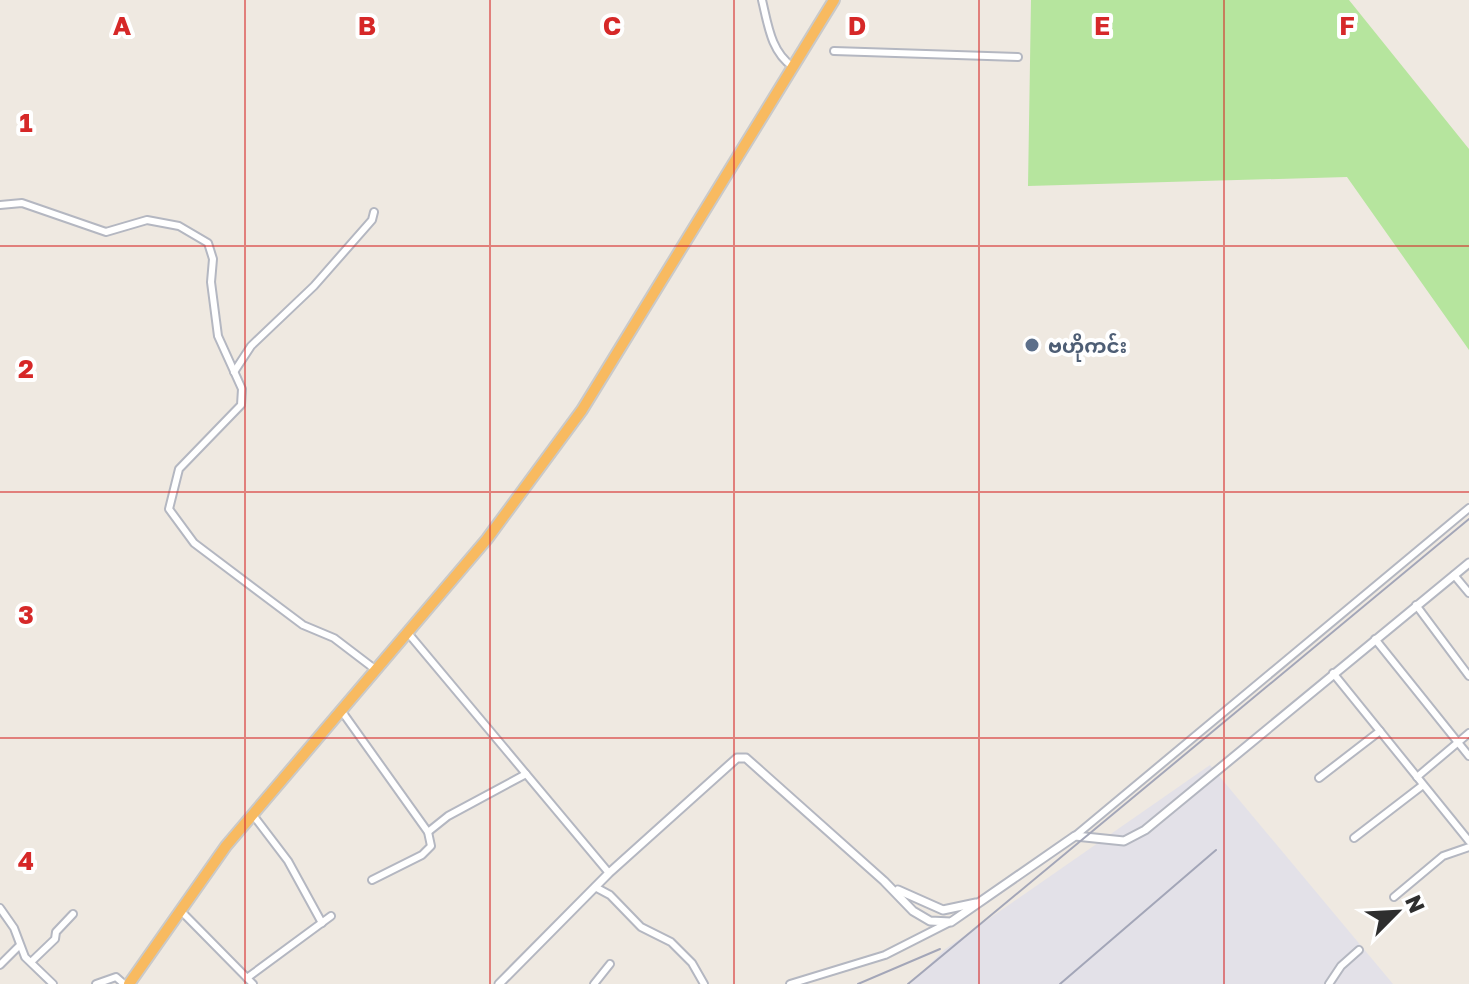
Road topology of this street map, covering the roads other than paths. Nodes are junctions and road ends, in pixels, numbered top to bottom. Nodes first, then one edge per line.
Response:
1 (762, 0) edge
2 (834, 0) edge
3 (834, 51) dead end
4 (1018, 57) dead end
5 (794, 67) junction
6 (0, 205) edge
7 (374, 212) dead end
8 (234, 372) junction
9 (1469, 508) edge
10 (1469, 563) edge
11 (1454, 575) junction
12 (1469, 593) edge
13 (1416, 605) junction
14 (408, 633) junction
15 (1375, 639) junction
16 (376, 670) junction
17 (1333, 673) junction
18 (1469, 676) edge
19 (343, 713) junction
20 (1380, 731) junction
21 (1469, 733) edge
22 (1458, 742) junction
23 (1469, 756) edge
24 (526, 774) junction
25 (1417, 777) junction
26 (1319, 778) dead end
27 (1423, 785) junction
28 (252, 814) junction
29 (428, 832) junction
30 (1075, 836) junction
31 (1354, 838) dead end
32 (1469, 844) edge
33 (609, 873) junction
34 (372, 880) dead end
35 (884, 881) junction
36 (595, 887) junction
37 (1394, 897) dead end
38 (978, 903) junction
39 (0, 908) edge
40 (179, 909) junction
41 (73, 914) dead end
42 (331, 916) dead end
43 (951, 922) junction
44 (322, 923) junction
45 (18, 947) junction
46 (1359, 950) dead end
47 (31, 962) junction
48 (610, 964) dead end
49 (0, 965) edge
50 (247, 978) junction
51 (53, 984) edge
52 (96, 984) edge
53 (127, 984) edge
54 (253, 984) edge
55 (499, 984) edge
56 (594, 984) edge
57 (704, 984) edge
58 (790, 984) edge
59 (1329, 984) edge

1 - 5 street
2 - 5 highway
3 - 4 street
5 - 14 highway
6 - 8 street
7 - 8 street
8 - 16 street
9 - 30 street
10 - 11 street
11 - 12 street
11 - 13 street
13 - 15 street
13 - 18 street
14 - 16 highway
14 - 24 street
15 - 17 street
15 - 22 street
16 - 19 highway
17 - 20 street
17 - 30 street
19 - 28 highway
19 - 29 street
20 - 25 street
20 - 26 street
21 - 22 street
22 - 23 street
22 - 25 street
24 - 29 street
24 - 33 street
25 - 27 street
27 - 31 street
27 - 32 street
28 - 40 highway
28 - 44 street
29 - 34 street
30 - 38 street
32 - 37 street
33 - 35 street
33 - 36 street
35 - 38 street
35 - 43 street
36 - 55 street
36 - 57 street
38 - 43 street
39 - 45 street
40 - 50 street
40 - 53 highway
41 - 47 street
42 - 44 street
43 - 58 street
44 - 50 street
45 - 47 street
45 - 49 street
46 - 59 street
47 - 51 street
48 - 56 street
50 - 54 street
52 - 53 street

